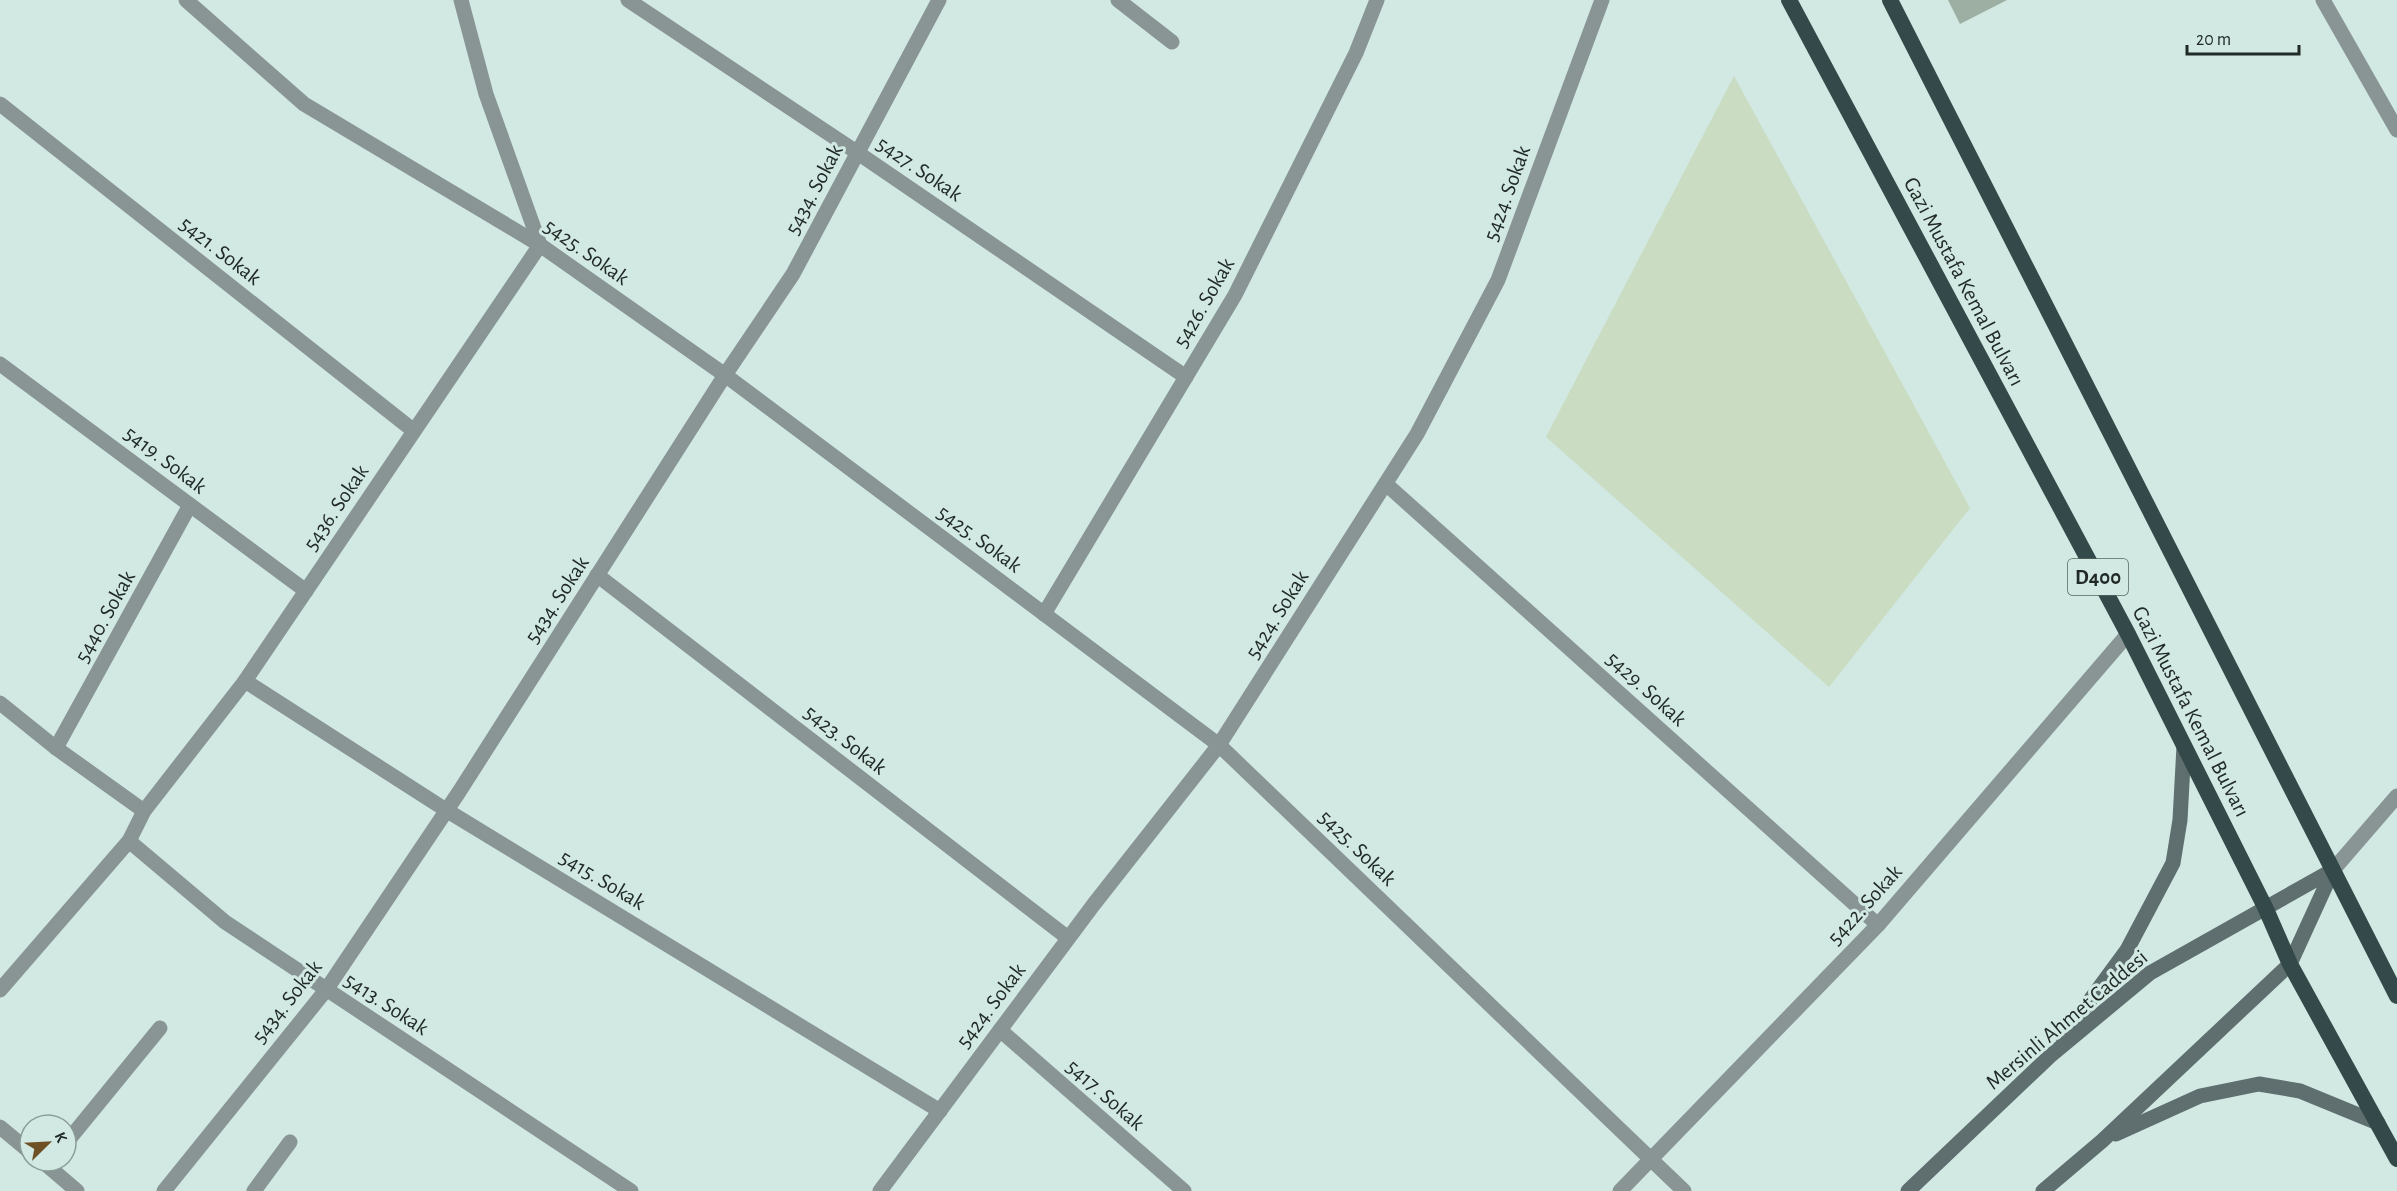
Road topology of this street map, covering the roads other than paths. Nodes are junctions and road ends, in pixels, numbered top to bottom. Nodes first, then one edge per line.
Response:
1 (186, 0) edge
2 (461, 0) edge
3 (628, 0) edge
4 (939, 0) edge
5 (1118, 0) edge
6 (1377, 0) edge
7 (1602, 0) edge
8 (1789, 0) edge
9 (1890, 0) edge
10 (2323, 0) edge
11 (1172, 42) dead end
12 (0, 104) edge
13 (2397, 130) edge
14 (858, 153) junction
15 (540, 245) junction
16 (0, 364) edge
17 (725, 375) junction
18 (1186, 377) junction
19 (414, 431) junction
20 (1386, 484) junction
21 (190, 505) junction
22 (597, 575) junction
23 (306, 591) junction
24 (1044, 614) junction
25 (2128, 634) junction
26 (245, 681) junction
27 (0, 703) edge
28 (1219, 745) junction
29 (2184, 746) junction
30 (56, 748) junction
31 (2397, 796) edge
32 (446, 810) junction
33 (144, 811) junction
34 (129, 841) junction
35 (2333, 870) junction
36 (2265, 907) junction
37 (1878, 925) junction
38 (1068, 938) junction
39 (2290, 964) junction
40 (0, 990) edge
41 (326, 990) junction
42 (2397, 996) edge
43 (160, 1028) dead end
44 (1000, 1030) junction
45 (2050, 1056) junction
46 (940, 1111) junction
47 (2378, 1123) junction
48 (0, 1127) edge
49 (78, 1128) edge
50 (2102, 1141) junction
51 (18, 1142) edge
52 (290, 1142) dead end
53 (1651, 1159) junction
54 (2397, 1159) edge
55 (57, 1173) edge
56 (258, 1186) edge
57 (76, 1191) edge
58 (164, 1191) edge
59 (274, 1191) edge
60 (630, 1191) edge
61 (880, 1191) edge
62 (1184, 1191) edge
63 (1620, 1191) edge
64 (1684, 1191) edge
65 (1908, 1191) edge
66 (2043, 1191) edge

1 - 15 street, 5425. Sokak
2 - 15 street
3 - 14 street, 5427. Sokak
4 - 14 street, 5434. Sokak
5 - 11 street
6 - 18 street, 5426. Sokak
7 - 20 street, 5424. Sokak
8 - 25 highway, Gazi Mustafa Kemal Bulvarı / D400
9 - 35 highway
10 - 13 street
12 - 19 street, 5421. Sokak
14 - 17 street, 5434. Sokak
14 - 18 street, 5427. Sokak
15 - 17 street, 5425. Sokak
15 - 19 street, 5436. Sokak
16 - 21 street, 5419. Sokak
17 - 22 street, 5434. Sokak
17 - 24 street, 5425. Sokak
18 - 24 street, 5426. Sokak
19 - 23 street, 5436. Sokak
20 - 28 street, 5424. Sokak
20 - 37 street, 5429. Sokak
21 - 23 street, 5419. Sokak
21 - 30 street, 5440. Sokak
22 - 32 street, 5434. Sokak
22 - 38 street, 5423. Sokak
23 - 26 street, 5436. Sokak
24 - 28 street, 5425. Sokak
25 - 29 highway, Gazi Mustafa Kemal Bulvarı / D400
25 - 37 street, 5422. Sokak
26 - 32 street, 5415. Sokak
26 - 33 street, 5436. Sokak
27 - 30 street
28 - 38 street, 5424. Sokak
28 - 53 street, 5425. Sokak
29 - 36 highway, Gazi Mustafa Kemal Bulvarı / D400
29 - 45 main road
30 - 33 street
31 - 35 street, Mersinli Ahmet Caddesi
32 - 41 street, 5434. Sokak
32 - 46 street, 5415. Sokak
33 - 34 street, 5436. Sokak
34 - 40 street, 5436. Sokak
34 - 41 street, 5413. Sokak
35 - 36 main road, Mersinli Ahmet Caddesi
35 - 39 main road, Mersinli Ahmet Caddesi
35 - 42 highway
36 - 39 highway, Gazi Mustafa Kemal Bulvarı / D400
36 - 45 main road, Mersinli Ahmet Caddesi
37 - 53 street, 5422. Sokak
38 - 44 street, 5424. Sokak
39 - 47 highway, Gazi Mustafa Kemal Bulvarı / D400
39 - 50 main road, Mersinli Ahmet Caddesi
41 - 58 street, 5434. Sokak
41 - 60 street, 5413. Sokak
43 - 49 street
44 - 46 street, 5424. Sokak
44 - 62 street, 5417. Sokak
45 - 65 main road, Mersinli Ahmet Caddesi
46 - 61 street, 5424. Sokak
47 - 50 main road
47 - 54 highway, Gazi Mustafa Kemal Bulvarı / D400
48 - 51 street
50 - 66 main road, Mersinli Ahmet Caddesi
52 - 56 street
53 - 63 street, 5422. Sokak
53 - 64 street, 5425. Sokak
55 - 57 street
56 - 59 street

